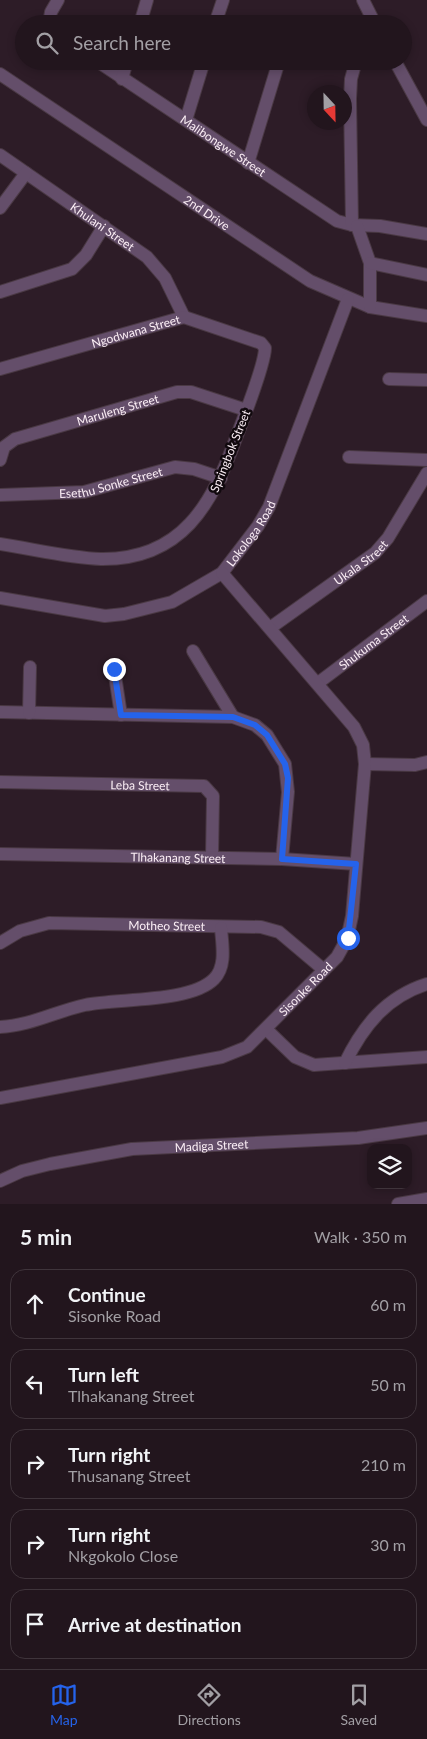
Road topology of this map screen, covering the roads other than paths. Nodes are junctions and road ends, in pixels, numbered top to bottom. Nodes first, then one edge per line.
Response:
1 (58, 0) edge
2 (147, 0) edge
3 (223, 0) edge
4 (363, 0) edge
5 (50, 15) edge
6 (143, 15) edge
7 (219, 15) edge
8 (370, 15) edge
9 (110, 70) edge
10 (125, 70) edge
11 (201, 70) edge
12 (276, 70) edge
13 (354, 70) edge
14 (400, 70) edge
15 (0, 74) edge
16 (122, 79) junction
17 (186, 120) junction
18 (427, 120) edge
19 (0, 155) edge
20 (248, 164) junction
21 (26, 172) junction
22 (0, 208) edge
23 (104, 226) junction
24 (354, 226) junction
25 (427, 234) edge
26 (370, 264) junction
27 (427, 275) edge
28 (0, 292) edge
29 (348, 299) junction
30 (370, 307) junction
31 (427, 316) edge
32 (184, 317) junction
33 (265, 352) joint
34 (0, 368) edge
35 (389, 379) dead end
36 (427, 380) edge
37 (246, 410) junction
38 (349, 457) dead end
39 (0, 460) edge
40 (427, 460) edge
41 (427, 473) edge
42 (221, 478) junction
43 (0, 495) edge
44 (0, 544) edge
45 (222, 573) junction
46 (0, 598) edge
47 (427, 601) edge
48 (270, 628) junction
49 (193, 651) dead end
50 (30, 667) dead end
51 (114, 669) dead end
52 (318, 683) junction
53 (0, 712) edge
54 (29, 713) junction
55 (121, 715) junction
56 (233, 717) junction
57 (427, 762) edge
58 (365, 764) junction
59 (0, 782) edge
60 (0, 854) edge
61 (212, 858) junction
62 (282, 859) junction
63 (356, 864) junction
64 (221, 928) junction
65 (0, 943) edge
66 (324, 970) junction
67 (427, 984) edge
68 (0, 1027) edge
69 (266, 1029) junction
70 (427, 1057) edge
71 (345, 1063) junction
72 (0, 1098) edge
73 (427, 1128) edge
74 (0, 1181) edge
75 (427, 1200) edge
76 (398, 1204) edge

1 - 5 street
2 - 6 street
3 - 7 street
4 - 8 street
9 - 16 street, Malibongwe Street
10 - 16 street
11 - 17 street
12 - 20 street
13 - 24 street
14 - 18 street
15 - 29 street, 2nd Drive
16 - 17 street, Malibongwe Street
17 - 20 street, Malibongwe Street
19 - 21 street, Khulani Street
20 - 24 street, Malibongwe Street
21 - 22 street
21 - 23 street, Khulani Street
23 - 28 street
23 - 32 street, Khulani Street
24 - 25 street
24 - 26 street
26 - 27 street
26 - 30 street
29 - 30 street, 2nd Drive
29 - 45 street, Lokologa Road
30 - 31 street, 2nd Drive
32 - 33 street, Ngodwana Street
32 - 34 street, Ngodwana Street
33 - 37 street, Springbok Street
35 - 36 street
37 - 39 street, Maruleng Street
37 - 42 street, Springbok Street
38 - 40 street
41 - 48 street, Ukala Street
42 - 43 street, Esethu Sonke Street
42 - 44 street, Springbok Street
45 - 46 street, Lokologa Road
45 - 48 street, Sisonke Road
47 - 52 street, Shukuma Street
48 - 52 street, Sisonke Road
49 - 56 street
50 - 54 street
51 - 55 street
52 - 58 street, Sisonke Road
53 - 54 street
54 - 55 street
55 - 56 street
56 - 62 street
57 - 58 street
58 - 63 street, Sisonke Road
59 - 61 street, Leba Street
60 - 61 street, Tlhakanang Street
61 - 62 street, Tlhakanang Street
62 - 63 street, Tlhakanang Street
63 - 66 street, Sisonke Road
64 - 65 street, Motheo Street
64 - 66 street, Motheo Street
64 - 68 street
66 - 69 street, Sisonke Road
67 - 71 street
69 - 71 street
69 - 72 street, Sisonke Road
70 - 71 street
73 - 74 street, Madiga Street
75 - 76 street

